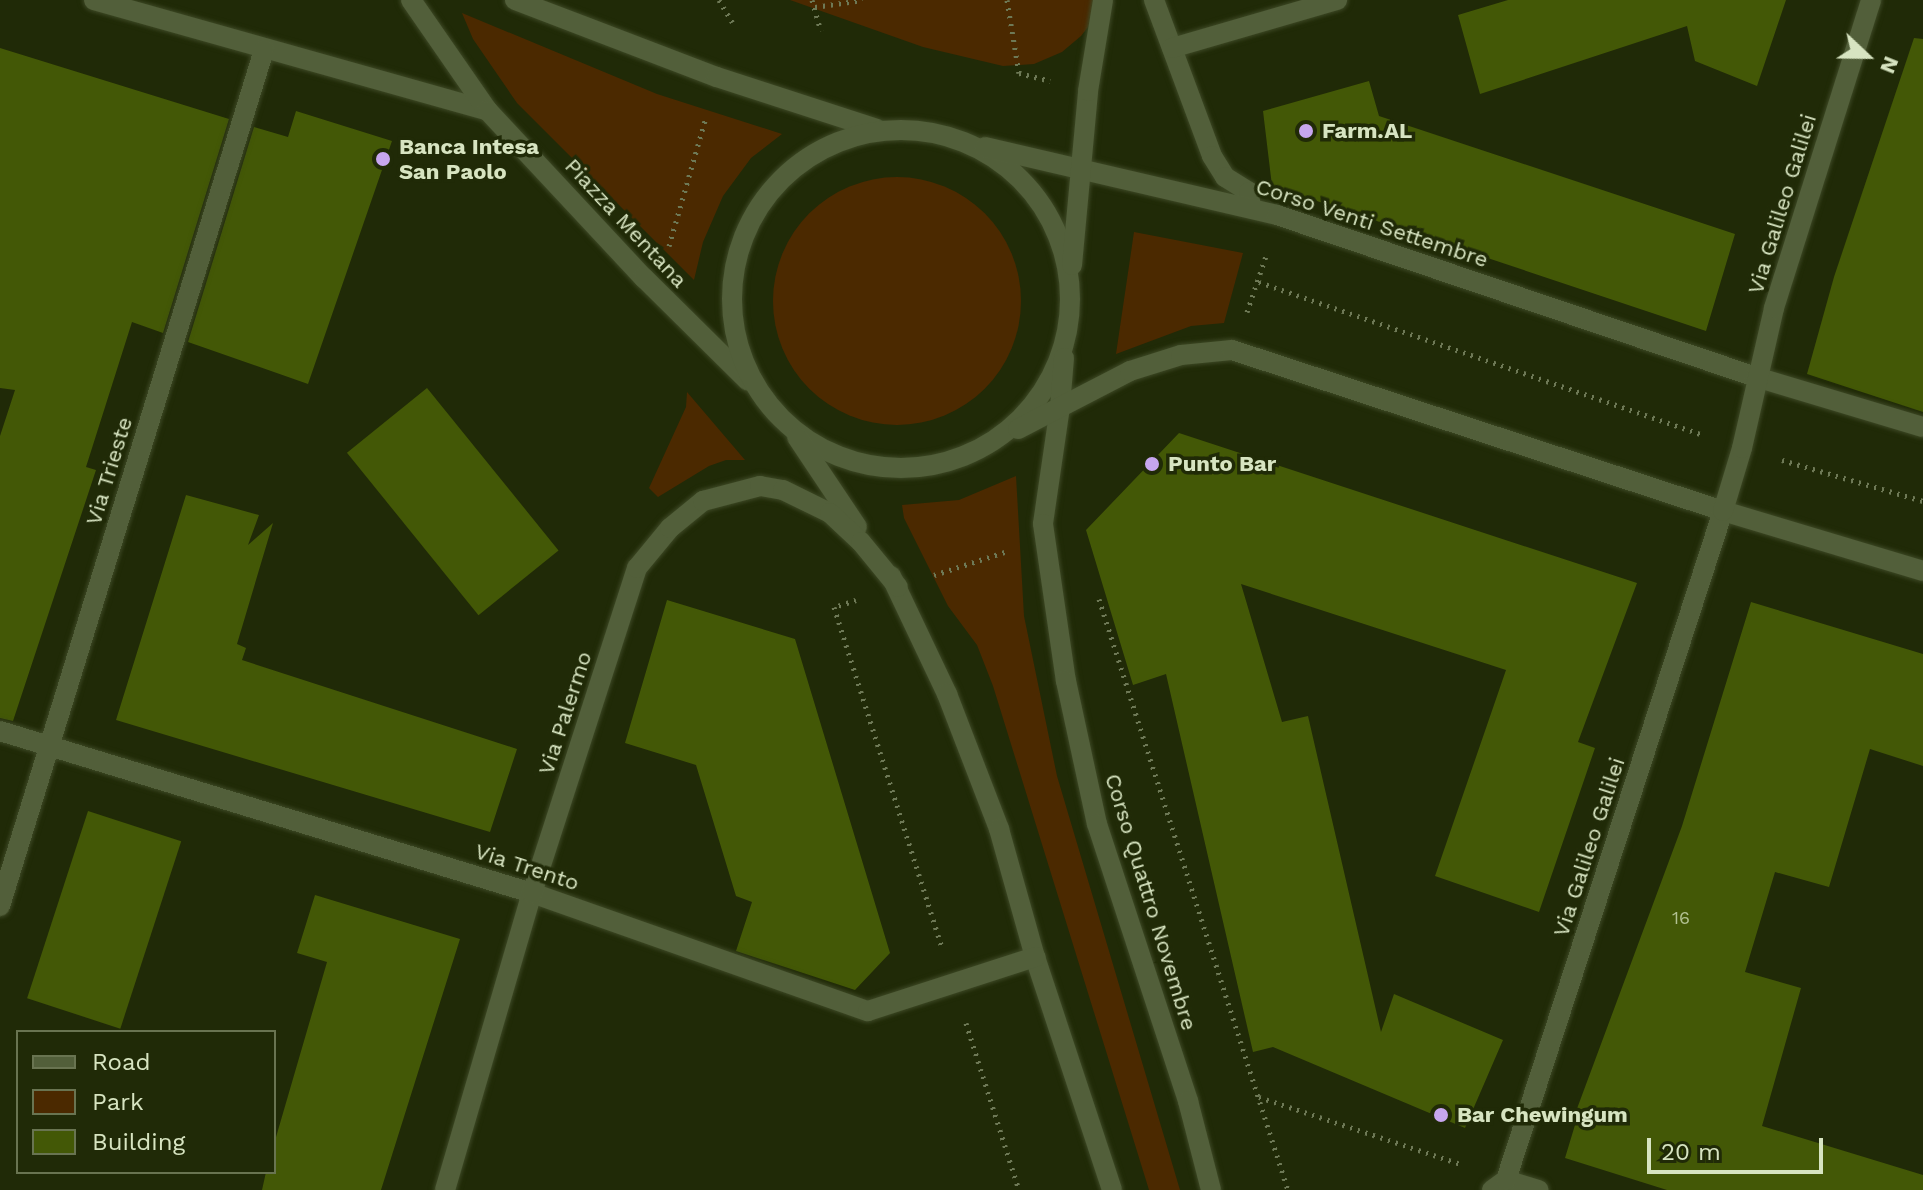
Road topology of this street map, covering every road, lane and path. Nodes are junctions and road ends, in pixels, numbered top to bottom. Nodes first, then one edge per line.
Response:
1 (94, 0) edge
2 (411, 0) edge
3 (515, 0) edge
4 (719, 0) edge
5 (812, 0) edge
6 (862, 0) edge
7 (1007, 0) edge
8 (1103, 0) edge
9 (1154, 0) edge
10 (1337, 0) edge
11 (1871, 0) edge
12 (815, 7) junction
13 (732, 22) dead end
14 (821, 31) dead end
15 (1172, 48) junction
16 (264, 50) junction
17 (1051, 81) dead end
18 (488, 111) junction
19 (708, 112) dead end
20 (881, 130) junction
21 (965, 142) junction
22 (1080, 169) junction
23 (1251, 208) junction
24 (1277, 215) junction
25 (668, 250) dead end
26 (1259, 282) junction
27 (1070, 289) junction
28 (1065, 341) junction
29 (1232, 350) junction
30 (1756, 377) junction
31 (759, 392) junction
32 (1060, 407) junction
33 (790, 427) junction
34 (1923, 427) edge
35 (1742, 448) junction
36 (979, 449) junction
37 (1923, 501) edge
38 (1723, 511) junction
39 (1045, 539) junction
40 (1923, 571) edge
41 (898, 587) junction
42 (1096, 589) dead end
43 (0, 731) edge
44 (49, 746) junction
45 (532, 893) junction
46 (0, 906) edge
47 (1035, 957) junction
48 (953, 983) junction
49 (1259, 1097) junction
50 (1499, 1185) edge
51 (445, 1190) edge
52 (1019, 1190) edge
53 (1112, 1190) edge
54 (1211, 1190) edge
55 (1288, 1190) edge
56 (1538, 1190) edge

1 - 16 street
2 - 18 street, Piazza Mentana
3 - 20 street
4 - 13 path
5 - 12 path
6 - 12 path
7 - 17 path
8 - 22 street
9 - 15 street
10 - 15 street
11 - 30 street, Via Galileo Galilei
12 - 14 path
15 - 23 street
16 - 18 street
16 - 44 street, Via Trieste
18 - 31 street, Piazza Mentana
19 - 25 path
20 - 21 street, Corso Venti Settembre
20 - 31 street
21 - 22 street, Corso Venti Settembre
21 - 27 street
22 - 23 street, Corso Venti Settembre
22 - 27 street
23 - 24 street, Corso Venti Settembre
24 - 26 path
24 - 30 street, Corso Venti Settembre
26 - 29 path
26 - 35 path
27 - 28 street, Corso Quattro Novembre
28 - 32 street, Corso Quattro Novembre
28 - 36 street
29 - 32 street
29 - 38 street
30 - 34 street, Corso Venti Settembre
30 - 35 street
31 - 33 street
32 - 36 street
32 - 39 street, Corso Quattro Novembre
33 - 36 street
33 - 41 street
35 - 37 path
35 - 38 street
38 - 40 street
38 - 50 street, Via Galileo Galilei
39 - 41 path
39 - 54 street, Corso Quattro Novembre
41 - 45 street, Via Palermo
41 - 47 street
41 - 48 path
42 - 49 path
43 - 44 street, Via Trento
44 - 45 street, Via Trento
44 - 46 street, Via Trieste
45 - 48 street, Via Trento
45 - 51 street, Via Palermo
47 - 48 street, Via Trento
47 - 53 street
48 - 52 path
49 - 50 path
49 - 55 path
50 - 56 street

